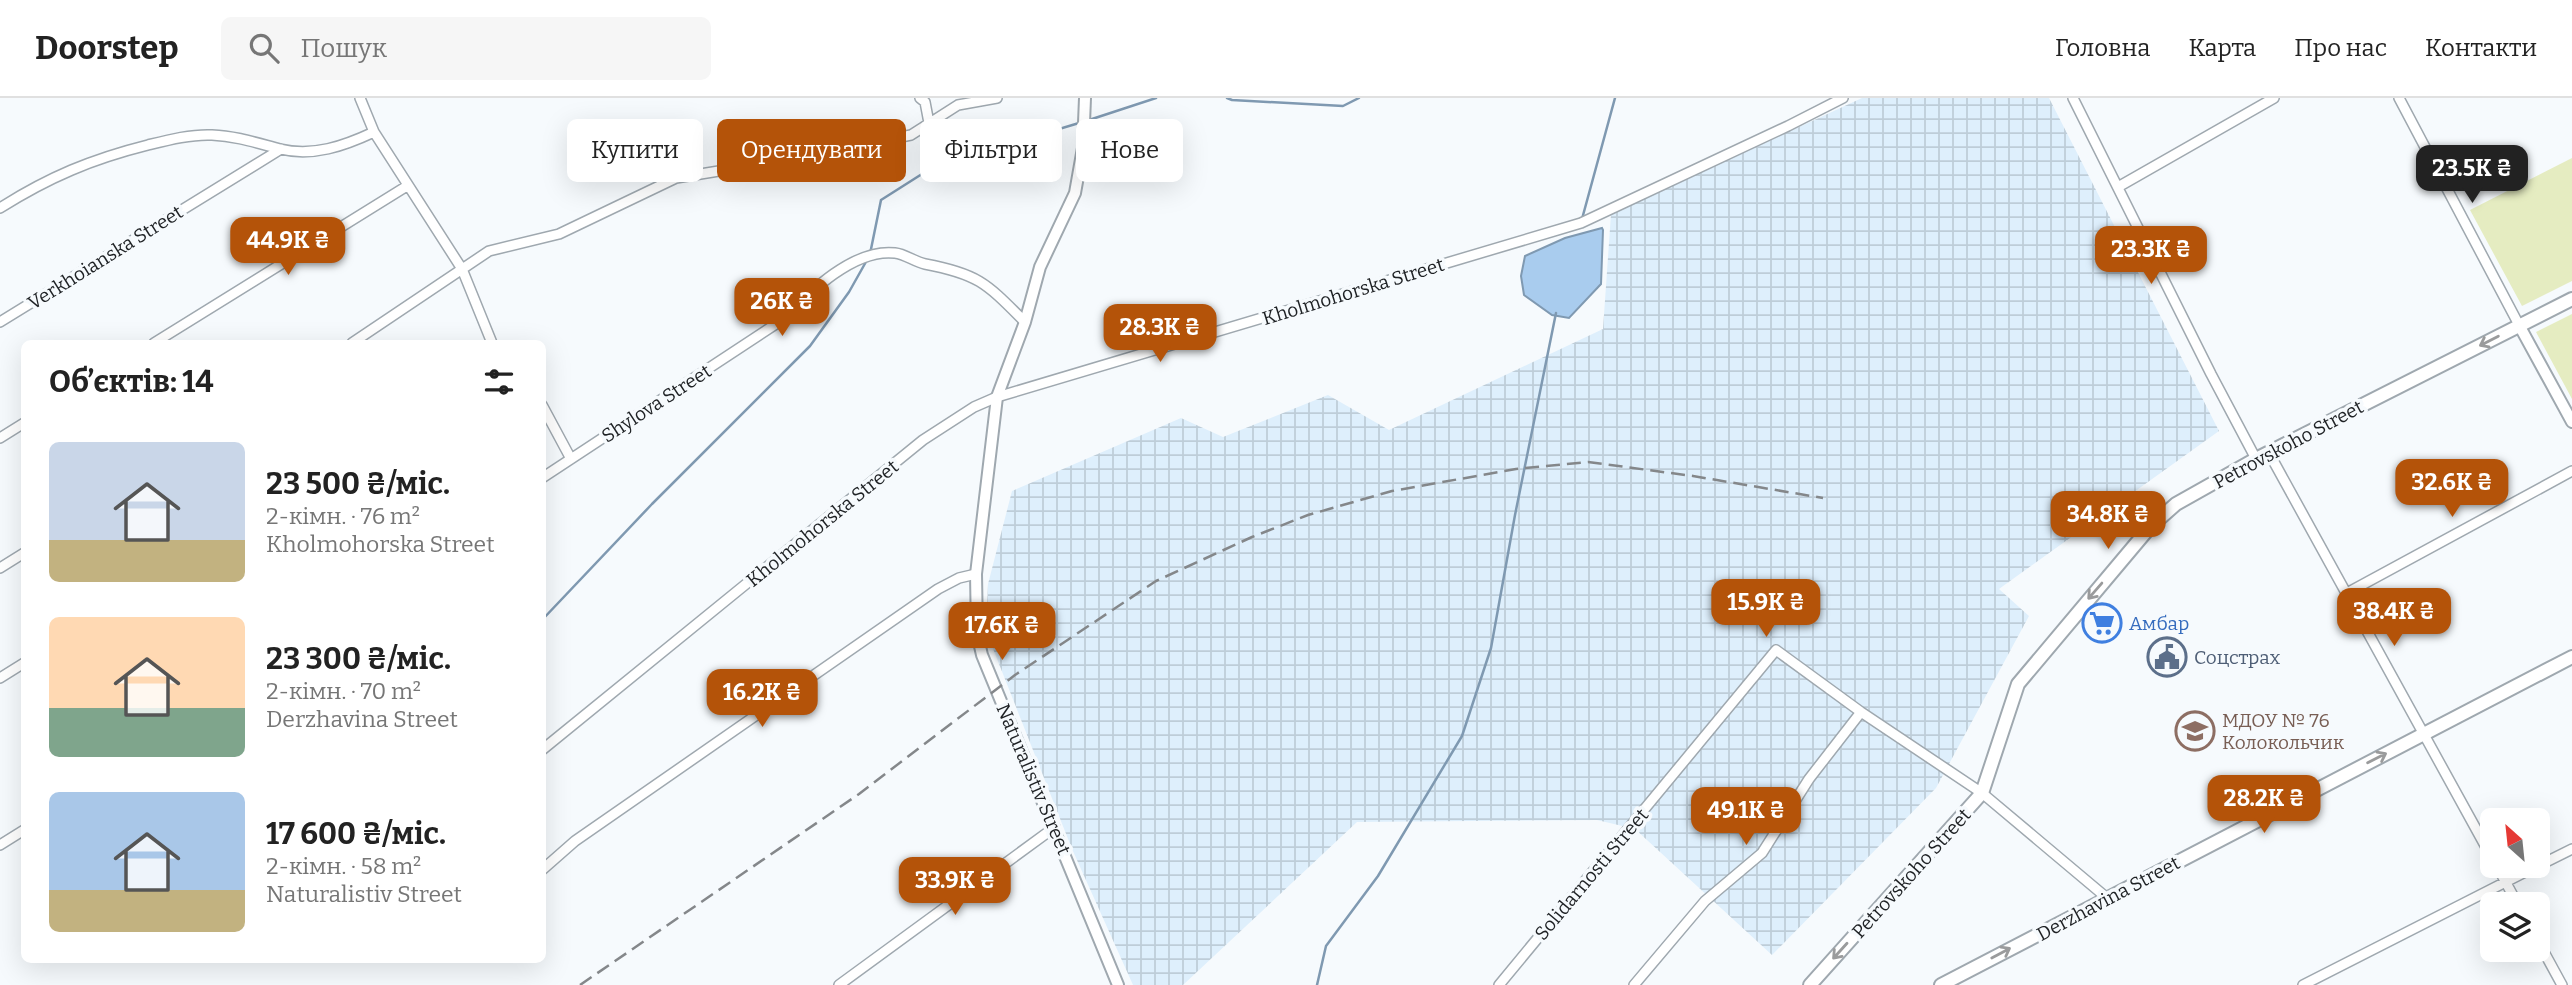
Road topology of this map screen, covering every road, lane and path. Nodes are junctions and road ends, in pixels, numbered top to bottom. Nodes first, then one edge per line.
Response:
1 (360, 98) edge
2 (920, 98) edge
3 (997, 98) edge
4 (1085, 98) edge
5 (1843, 98) edge
6 (2073, 98) edge
7 (2274, 98) edge
8 (2399, 98) edge
9 (928, 119) edge
10 (935, 119) edge
11 (920, 129) edge
12 (374, 132) junction
13 (281, 149) junction
14 (407, 186) junction
15 (2118, 187) junction
16 (0, 208) edge
17 (462, 269) junction
18 (2572, 299) edge
19 (0, 322) edge
20 (1025, 322) junction
21 (2519, 326) junction
22 (159, 340) edge
23 (356, 340) edge
24 (491, 340) edge
25 (997, 397) junction
26 (546, 412) edge
27 (2572, 422) edge
28 (21, 425) edge
29 (0, 438) edge
30 (2269, 453) junction
31 (571, 459) junction
32 (2256, 459) junction
33 (2572, 471) edge
34 (546, 475) edge
35 (21, 555) edge
36 (0, 568) edge
37 (976, 574) junction
38 (2347, 593) junction
39 (2572, 657) edge
40 (21, 665) edge
41 (0, 678) edge
42 (1861, 712) junction
43 (2424, 734) junction
44 (546, 747) edge
45 (1982, 793) junction
46 (1055, 827) junction
47 (21, 832) edge
48 (2480, 836) edge
49 (0, 845) edge
50 (2572, 849) edge
51 (2550, 860) edge
52 (546, 866) edge
53 (2503, 878) edge
54 (2513, 878) edge
55 (2505, 882) junction
56 (2511, 892) edge
57 (2108, 898) junction
58 (2549, 962) edge
59 (839, 985) edge
60 (1118, 985) edge
61 (1499, 985) edge
62 (1634, 985) edge
63 (1810, 985) edge
64 (1941, 985) edge
65 (2303, 985) edge
66 (2562, 985) edge

1 - 12 street
2 - 9 street
3 - 10 street
4 - 20 street, Naturalistiv Street
5 - 25 street, Kholmohorska Street
6 - 15 street
7 - 15 street
8 - 21 street
11 - 17 street
12 - 13 street
12 - 14 street
13 - 16 street
13 - 19 street, Verkhoianska Street
14 - 17 street
14 - 22 street
15 - 32 street
17 - 23 street
17 - 24 street
18 - 21 main road, Petrovskoho Street
20 - 25 street, Naturalistiv Street
20 - 31 street, Shylova Street
21 - 27 street
21 -> 30 main road, Petrovskoho Street
25 - 37 street, Naturalistiv Street
25 - 44 street, Kholmohorska Street
26 - 31 street
28 - 29 street
30 - 32 main road, Petrovskoho Street
30 - 38 street
31 - 34 street, Shylova Street
32 -> 45 main road, Petrovskoho Street
33 - 38 street
35 - 36 street
37 - 46 street, Naturalistiv Street
37 - 52 street
38 - 43 street
39 - 43 main road, Derzhavina Street
40 - 41 street
42 - 45 street, Solidarnosti Street
42 - 61 street, Solidarnosti Street
42 - 62 street
43 - 48 street
57 -> 43 main road, Derzhavina Street
45 - 57 street, Solidarnosti Street
45 -> 63 main road, Petrovskoho Street
46 - 59 street
46 - 60 street, Naturalistiv Street
47 - 49 street
50 - 51 street
53 - 55 street
54 - 55 street
55 - 56 street
55 - 65 street
64 -> 57 main road, Derzhavina Street
58 - 66 street

